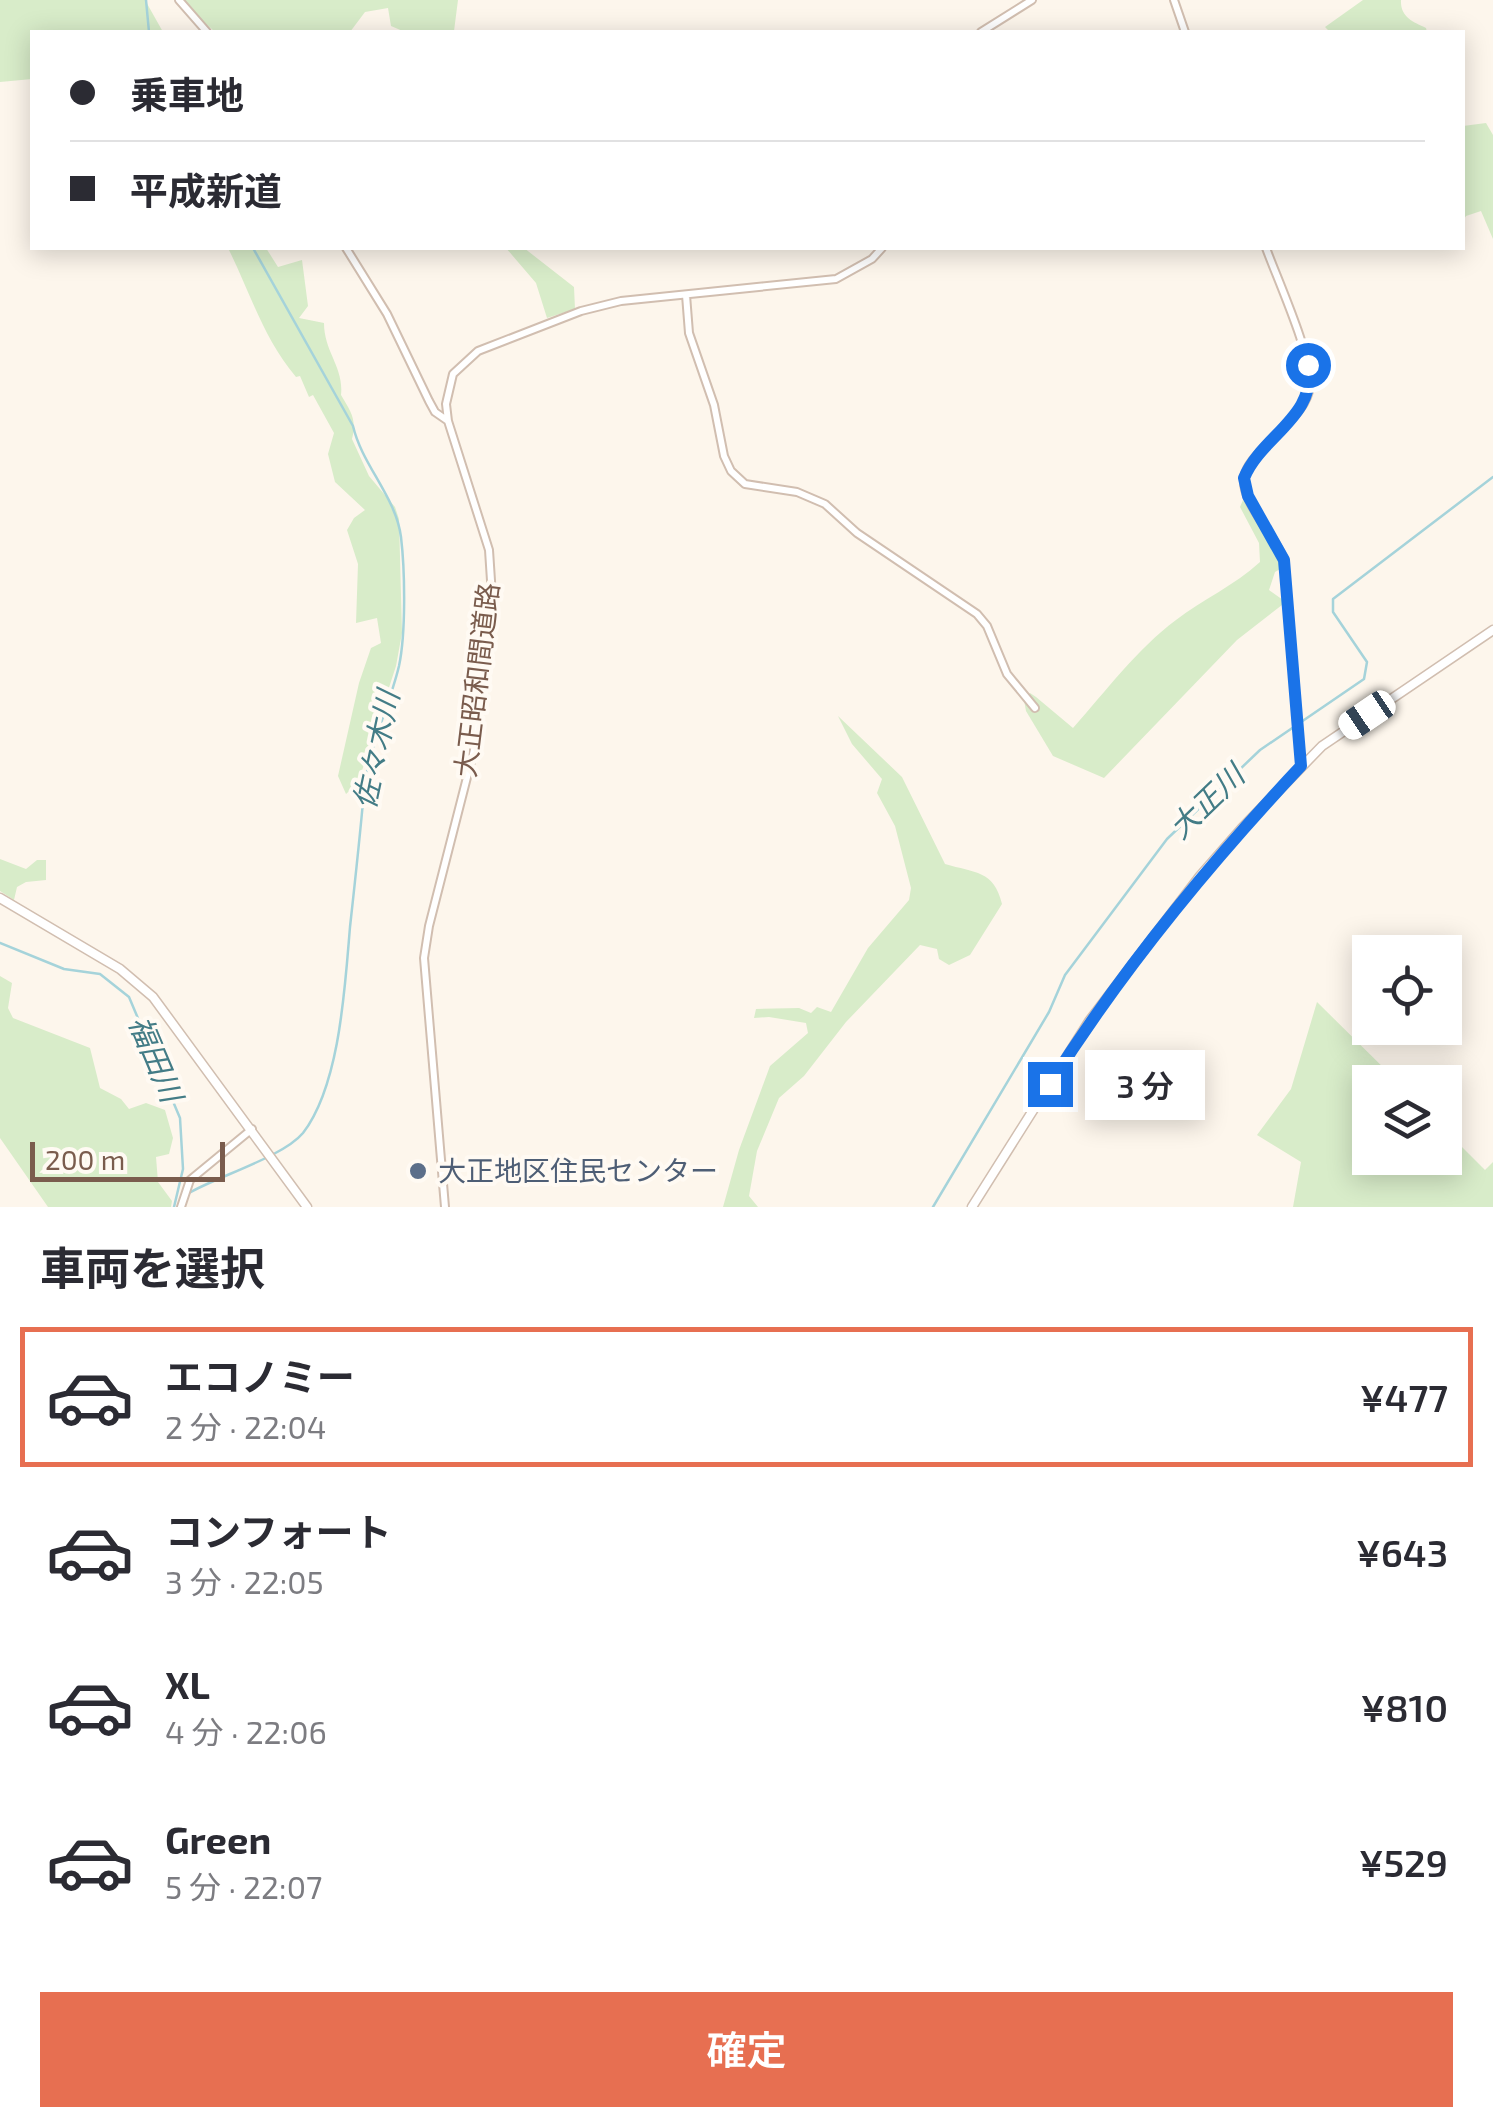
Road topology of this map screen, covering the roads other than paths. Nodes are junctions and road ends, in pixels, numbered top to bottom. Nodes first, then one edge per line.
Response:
1 (179, 0) edge
2 (1032, 0) edge
3 (1174, 0) edge
4 (205, 30) edge
5 (984, 30) edge
6 (1185, 30) edge
7 (347, 250) edge
8 (880, 250) edge
9 (1267, 250) edge
10 (686, 295) junction
11 (448, 421) junction
12 (1493, 630) edge
13 (1035, 708) dead end
14 (1301, 766) junction
15 (0, 898) edge
16 (253, 1129) junction
17 (181, 1204) edge
18 (307, 1207) edge
19 (446, 1207) edge
20 (972, 1207) edge

1 - 4 street
2 - 5 street
3 - 6 street
7 - 11 street
8 - 10 street, 大正昭和間道路
9 - 14 street
10 - 11 street, 大正昭和間道路
10 - 13 street
11 - 19 street, 大正昭和間道路
12 - 14 street
14 - 20 street
15 - 16 street
16 - 17 street
16 - 18 street

